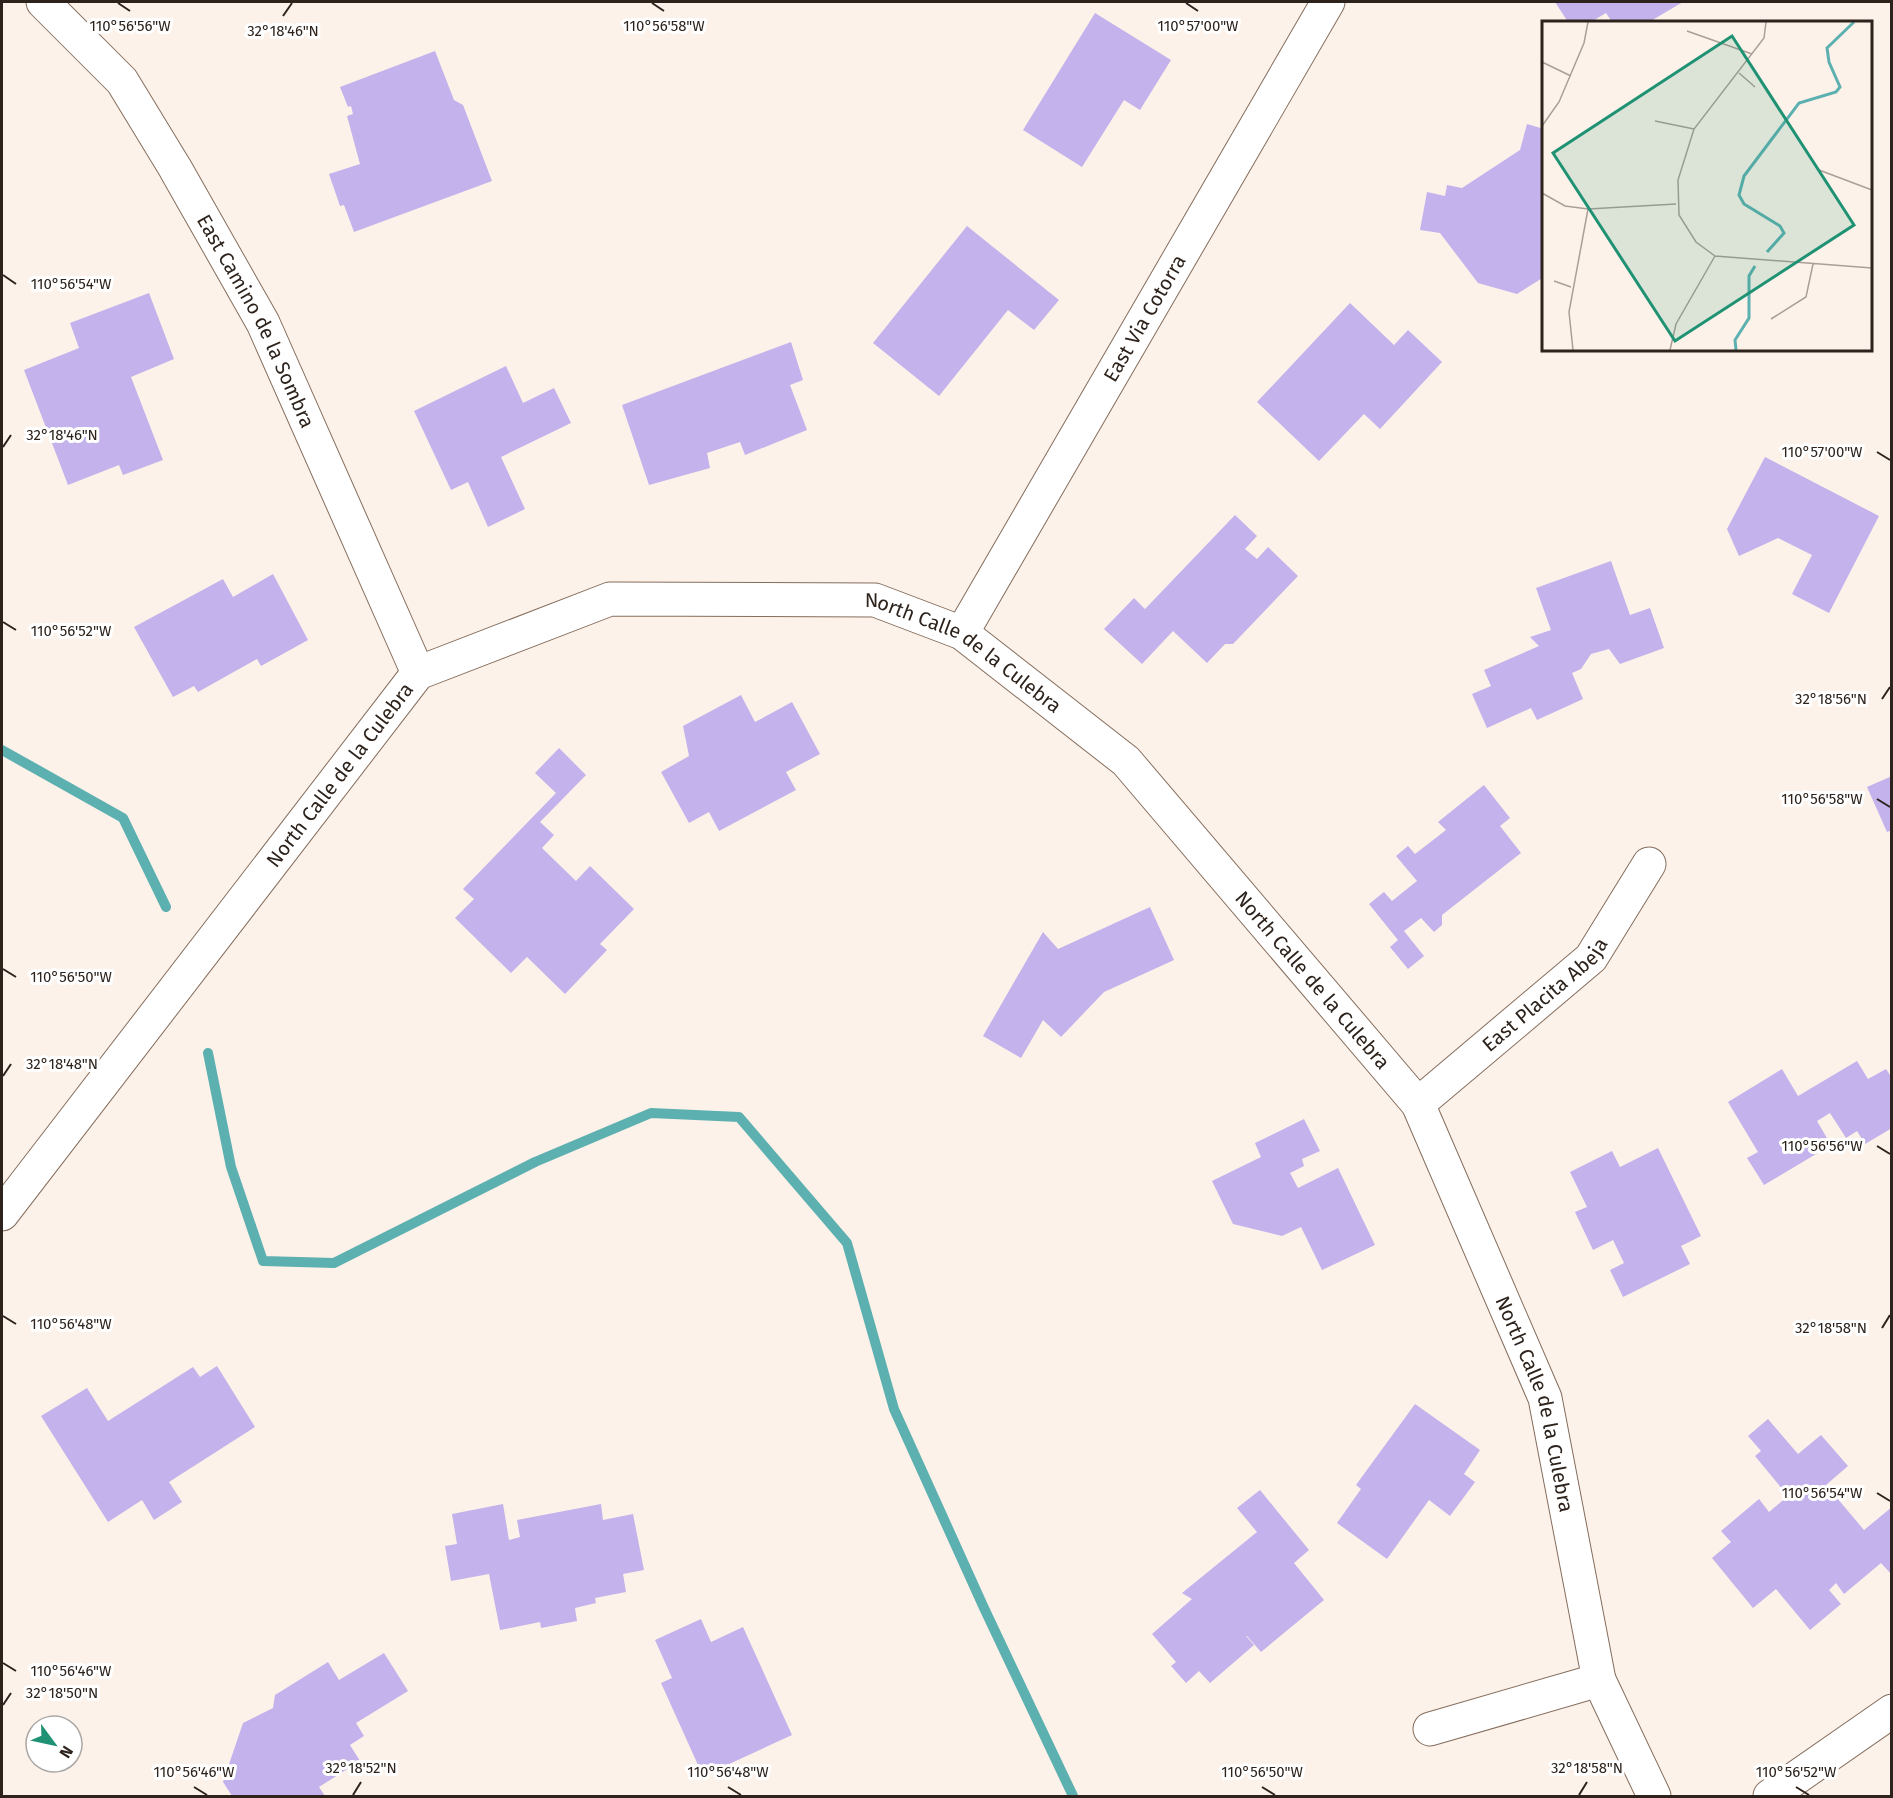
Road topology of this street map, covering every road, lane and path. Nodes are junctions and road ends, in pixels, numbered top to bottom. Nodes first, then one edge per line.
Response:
1 (43, 2) edge
2 (1328, 2) edge
3 (962, 633) junction
4 (418, 673) junction
5 (1649, 864) dead end
6 (1418, 1104) junction
7 (2, 1214) edge
8 (1599, 1680) junction
9 (1892, 1712) edge
10 (1430, 1729) dead end
11 (1654, 1797) edge
12 (1770, 1797) edge

1 - 4 street, East Camino de la Sombra
2 - 3 street, East Via Cotorra
3 - 4 street, North Calle de la Culebra
3 - 6 street, North Calle de la Culebra
4 - 7 street, North Calle de la Culebra
5 - 6 street, East Placita Abeja
6 - 8 street, North Calle de la Culebra
8 - 10 street
8 - 11 street, North Calle de la Culebra
9 - 12 street

